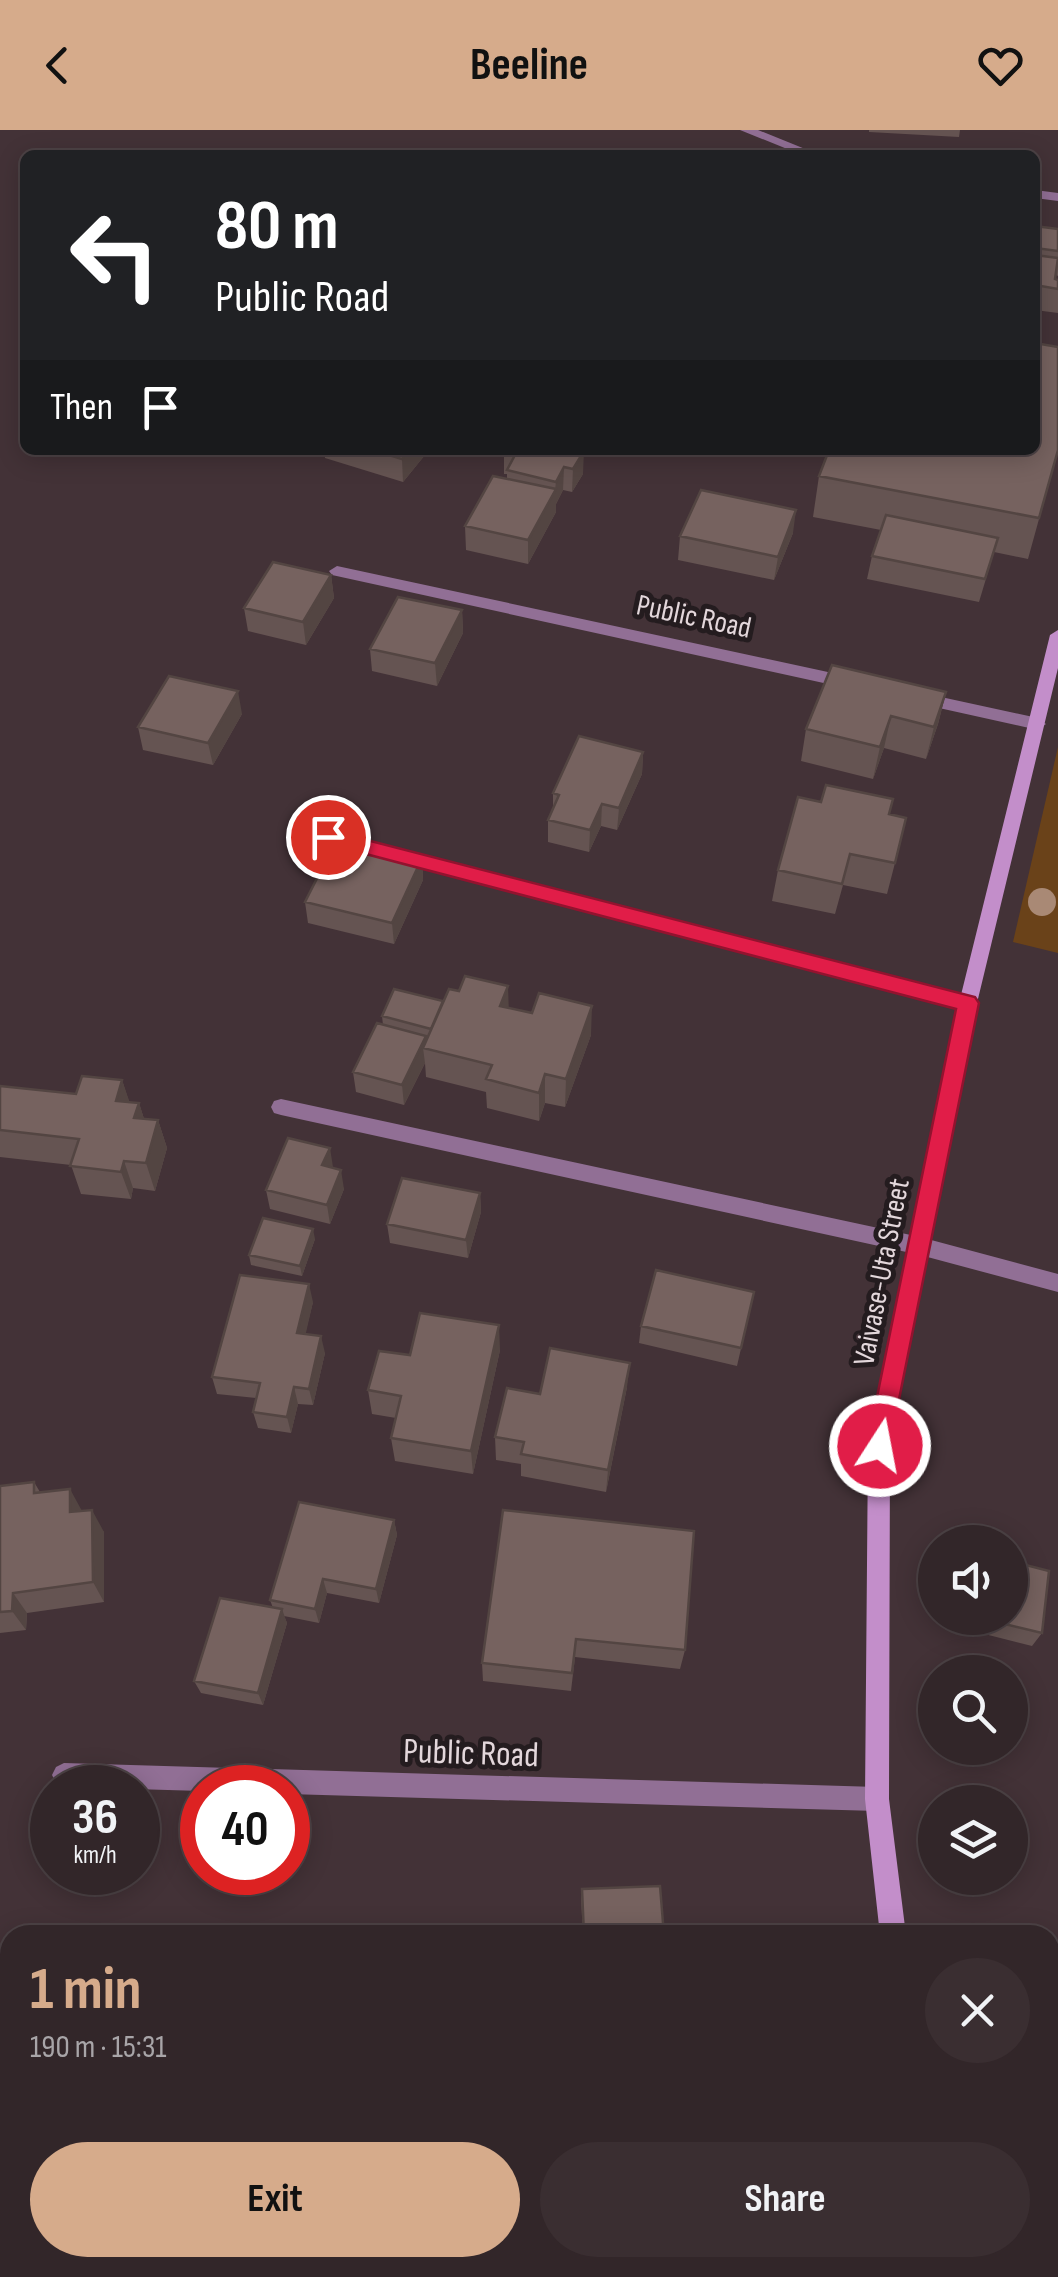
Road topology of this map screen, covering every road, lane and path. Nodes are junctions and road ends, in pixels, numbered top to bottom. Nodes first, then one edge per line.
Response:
1 (746, 130) edge
2 (800, 150) edge
3 (336, 571) dead end
4 (1058, 635) edge
5 (863, 686) edge
6 (902, 694) edge
7 (1038, 724) junction
8 (328, 837) dead end
9 (968, 1003) junction
10 (281, 1107) dead end
11 (920, 1246) junction
12 (1058, 1283) edge
13 (160, 1777) edge
14 (877, 1799) junction
15 (892, 1925) edge

1 - 2 street
3 - 5 street, Public Road
4 - 7 street, Vaivase-Uta Street
6 - 7 street
7 - 9 street, Vaivase-Uta Street
8 - 9 street
9 - 11 street, Vaivase-Uta Street
10 - 11 street
11 - 12 street
11 - 14 street, Vaivase-Uta Street
13 - 14 street, Public Road
14 - 15 street, Vaivase-Uta Street

